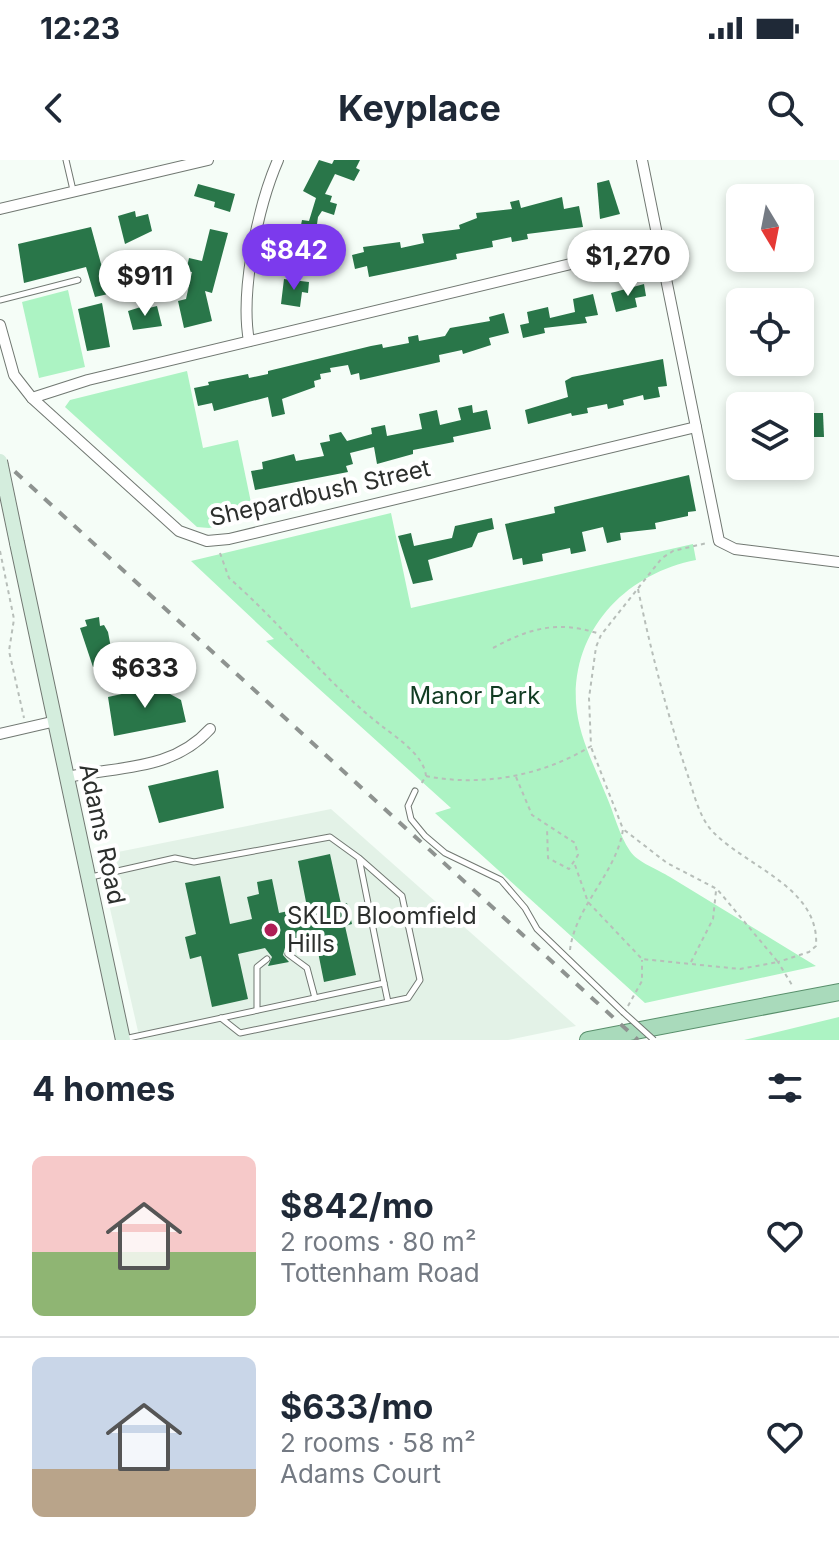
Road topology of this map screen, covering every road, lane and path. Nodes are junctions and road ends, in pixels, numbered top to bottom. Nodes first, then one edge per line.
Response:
1 (66, 160) edge
2 (208, 160) edge
3 (278, 160) edge
4 (642, 160) edge
5 (74, 193) junction
6 (0, 209) edge
7 (658, 243) junction
8 (78, 280) dead end
9 (0, 300) edge
10 (0, 325) edge
11 (249, 341) junction
12 (32, 398) junction
13 (696, 427) junction
14 (0, 461) edge
15 (216, 541) junction
16 (722, 544) junction
17 (0, 551) edge
18 (839, 562) edge
19 (638, 589) junction
20 (601, 635) junction
21 (493, 648) dead end
22 (24, 720) dead end
23 (56, 721) junction
24 (210, 729) dead end
25 (0, 734) edge
26 (591, 746) junction
27 (426, 776) junction
28 (515, 776) junction
29 (68, 777) junction
30 (415, 791) joint
31 (547, 828) junction
32 (623, 829) junction
33 (359, 858) junction
34 (575, 865) junction
35 (89, 877) junction
36 (717, 889) junction
37 (588, 902) junction
38 (288, 954) dead end
39 (267, 959) dead end
40 (642, 959) junction
41 (569, 962) junction
42 (778, 962) junction
43 (690, 963) junction
44 (384, 983) junction
45 (839, 992) edge
46 (315, 998) junction
47 (801, 1000) junction
48 (388, 1002) junction
49 (257, 1010) junction
50 (623, 1012) junction
51 (221, 1018) junction
52 (123, 1040) edge
53 (588, 1040) edge
54 (654, 1040) edge

1 - 5 lane
2 - 5 street
3 - 11 street
4 - 7 street
5 - 6 street
7 - 11 street
7 - 13 street
8 - 9 lane
10 - 12 street, Shepardbush Street
11 - 12 street
12 - 15 street, Shepardbush Street
13 - 15 street, Shepardbush Street
13 - 16 street
14 - 23 main road, Adams Road, bridge
15 - 27 path
16 - 18 street
16 - 19 path
17 - 22 path
19 - 20 path
19 - 42 path
20 - 21 path
20 - 26 path
23 - 25 street
23 - 29 main road, Adams Road
24 - 29 street
26 - 28 path
26 - 32 path
27 - 28 path
27 - 30 path
28 - 31 path
29 - 35 main road, Adams Road
30 - 41 lane
31 - 34 path
31 - 34 path
32 - 36 path
32 - 37 path
33 - 35 lane
33 - 44 lane
33 - 48 lane
34 - 37 path
35 - 52 main road, Adams Road
36 - 42 path
36 - 43 path
37 - 40 path
37 - 41 path
38 - 46 lane
39 - 49 lane
40 - 43 path
40 - 50 path
41 - 50 lane
42 - 43 path
42 - 47 path
44 - 46 lane
44 - 48 lane
45 - 47 main road
46 - 49 lane
47 - 53 main road
48 - 51 lane
49 - 51 lane
50 - 54 lane, bridge
51 - 52 lane

